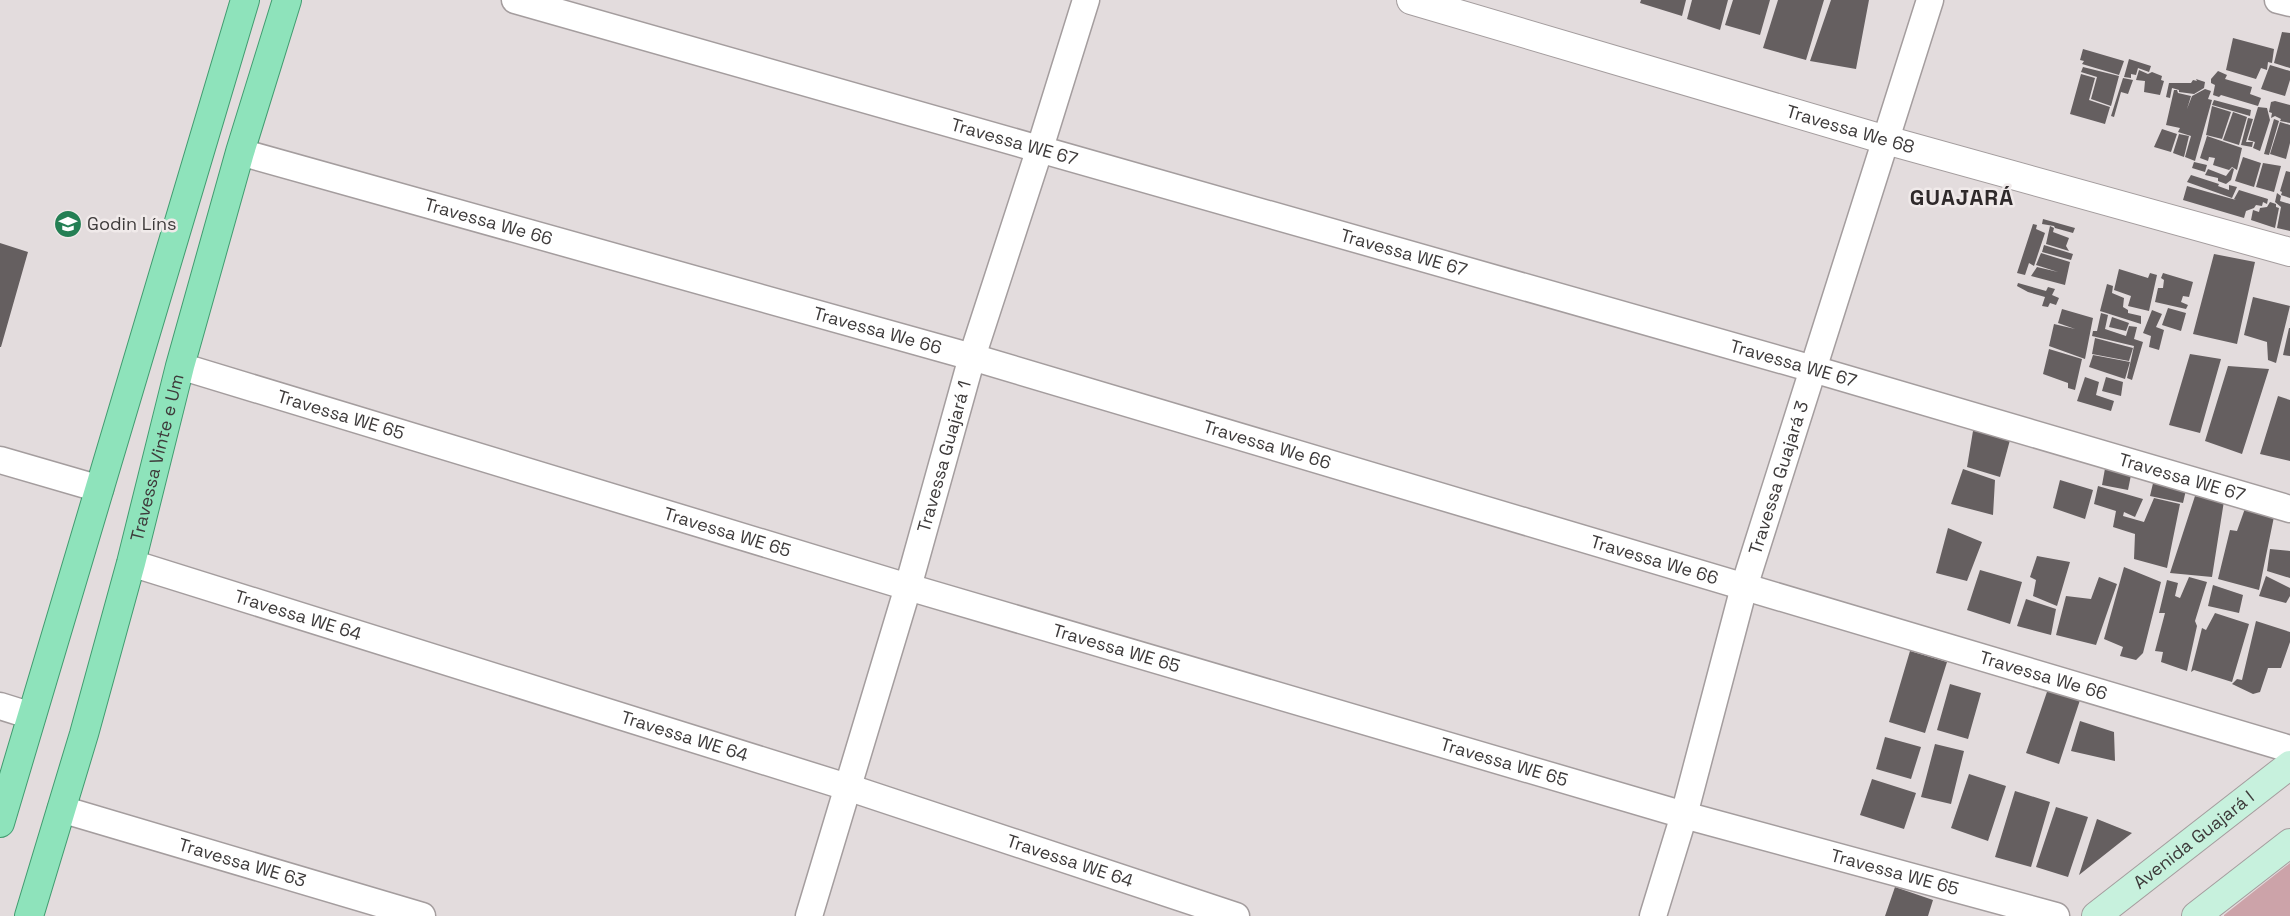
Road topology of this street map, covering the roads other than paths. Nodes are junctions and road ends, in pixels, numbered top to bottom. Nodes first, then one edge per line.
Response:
1 (244, 0) edge
2 (286, 0) edge
3 (515, 0) edge
4 (1086, 0) edge
5 (1411, 0) edge
6 (1930, 0) edge
7 (2278, 0) edge
8 (2290, 3) edge
9 (1886, 140) junction
10 (1040, 148) junction
11 (240, 152) junction
12 (2290, 252) edge
13 (972, 357) junction
14 (180, 366) junction
15 (1813, 369) junction
16 (0, 460) edge
17 (100, 489) junction
18 (2290, 509) edge
19 (132, 563) junction
20 (908, 587) junction
21 (1744, 587) junction
22 (0, 706) edge
23 (32, 716) junction
24 (2290, 748) edge
25 (2290, 765) edge
26 (847, 787) junction
27 (61, 810) junction
28 (1684, 815) junction
29 (0, 823) edge
30 (2290, 843) edge
31 (29, 916) edge
32 (422, 916) edge
33 (810, 916) edge
34 (1236, 916) edge
35 (1653, 916) edge
36 (2056, 916) edge
37 (2096, 916) edge
38 (2196, 916) edge

1 - 17 main road
2 - 11 main road, Travessa Vinte e Um
3 - 10 street, Travessa WE 67
4 - 10 street, Travessa Guajará 1
5 - 9 street, Travessa We 68
6 - 9 street, Travessa Guajará 3
7 - 8 street
9 - 12 street, Travessa We 68
9 - 15 street, Travessa Guajará 3
10 - 13 street, Travessa Guajará 1
10 - 15 street, Travessa WE 67
11 - 13 street, Travessa We 66
11 - 14 main road, Travessa Vinte e Um
13 - 20 street, Travessa Guajará 1
13 - 21 street, Travessa We 66
14 - 19 main road, Travessa Vinte e Um
14 - 20 street, Travessa WE 65
15 - 18 street, Travessa WE 67
15 - 21 street, Travessa Guajará 3
16 - 17 street
17 - 23 main road
19 - 26 street, Travessa WE 64
19 - 27 main road, Travessa Vinte e Um
20 - 26 street, Travessa Guajará 1
20 - 28 street, Travessa WE 65
21 - 24 street, Travessa We 66
21 - 28 street, Travessa Guajará 3
22 - 23 street
23 - 29 main road
25 - 37 main road, Avenida Guajará I
26 - 33 street, Travessa Guajará 1
26 - 34 street, Travessa WE 64
27 - 31 main road, Travessa Vinte e Um
27 - 32 street, Travessa WE 63
28 - 35 street, Travessa Guajará 3
28 - 36 street, Travessa WE 65
30 - 38 main road

